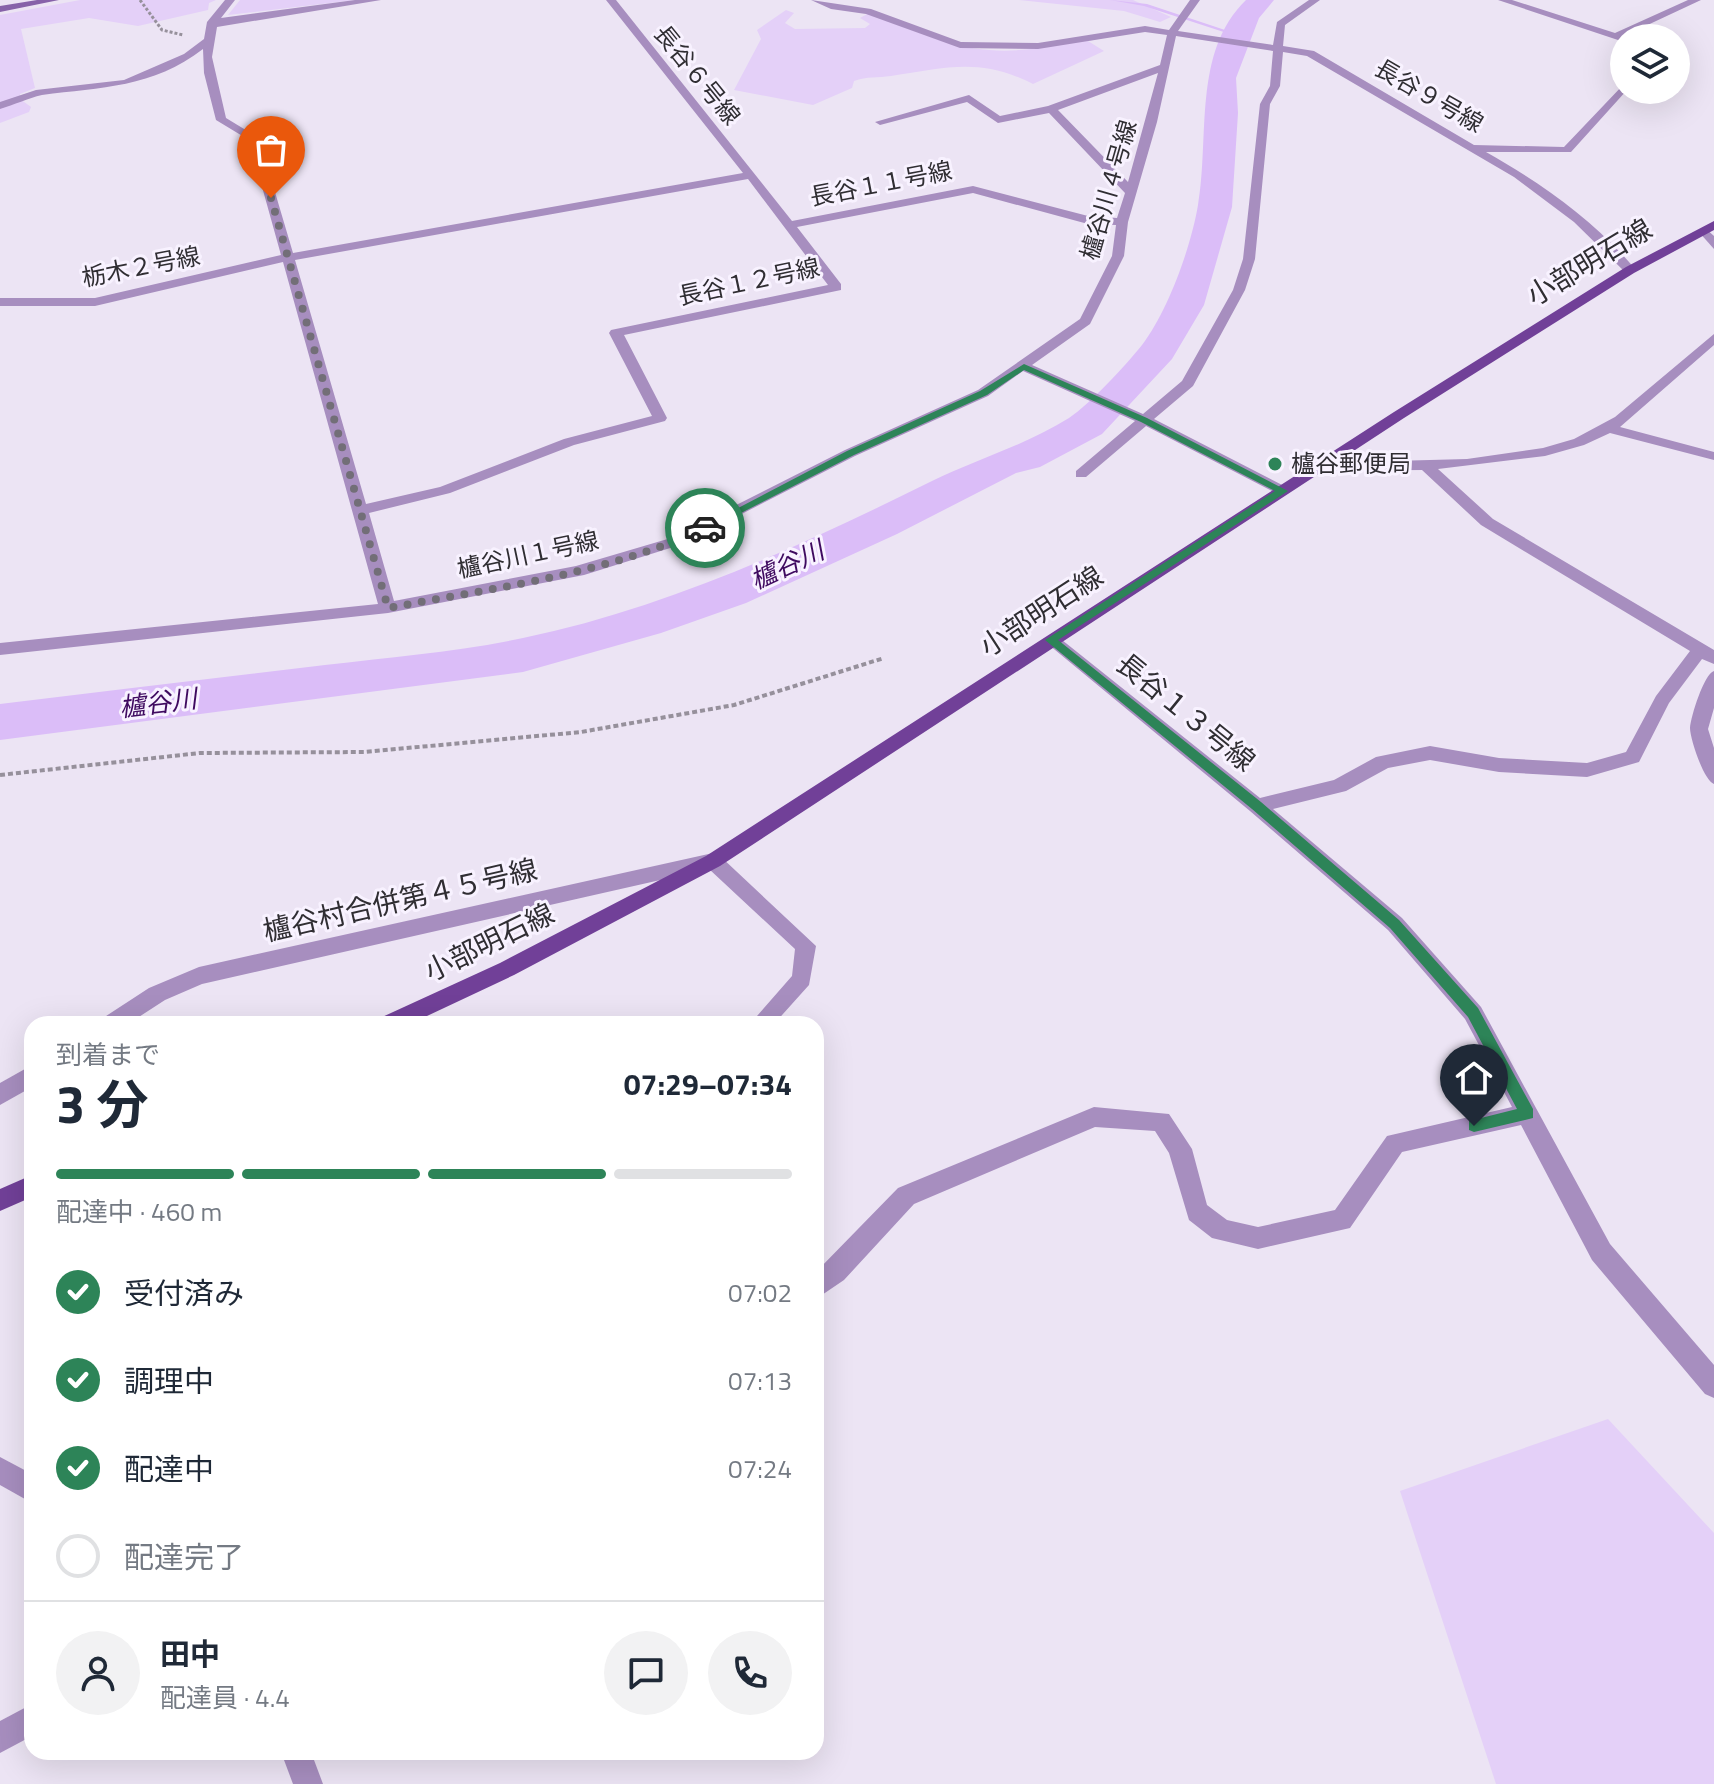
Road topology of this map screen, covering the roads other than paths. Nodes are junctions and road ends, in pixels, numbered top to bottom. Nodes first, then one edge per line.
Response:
1 (13, 0) edge
2 (54, 0) edge
3 (230, 0) edge
4 (376, 0) edge
5 (611, 0) edge
6 (816, 0) edge
7 (1195, 0) edge
8 (1315, 0) edge
9 (1503, 0) edge
10 (1696, 0) edge
11 (0, 2) edge
12 (0, 9) edge
13 (212, 22) junction
14 (1648, 24) edge
15 (1172, 33) junction
16 (1610, 35) edge
17 (209, 40) junction
18 (1280, 46) junction
19 (1164, 67) junction
20 (1610, 102) edge
21 (0, 106) edge
22 (1051, 109) junction
23 (880, 122) dead end
24 (1475, 148) junction
25 (751, 175) junction
26 (1131, 192) junction
27 (1122, 222) junction
28 (788, 225) junction
29 (1711, 234) edge
30 (289, 257) junction
31 (1630, 270) junction
32 (0, 302) edge
33 (1714, 338) edge
34 (1024, 366) junction
35 (1144, 420) junction
36 (1607, 428) junction
37 (1714, 456) edge
38 (1318, 467) junction
39 (1427, 467) junction
40 (1081, 474) dead end
41 (1283, 491) junction
42 (361, 510) junction
43 (388, 608) junction
44 (1051, 640) junction
45 (0, 649) edge
46 (1707, 654) edge
47 (1714, 677) edge
48 (1714, 777) edge
49 (1257, 806) junction
50 (713, 861) junction
51 (123, 1016) edge
52 (405, 1016) edge
53 (768, 1016) edge
54 (24, 1080) edge
55 (0, 1095) edge
56 (1527, 1114) junction
57 (24, 1190) edge
58 (0, 1200) edge
59 (824, 1281) edge
60 (1714, 1385) edge
61 (0, 1470) edge
62 (24, 1484) edge
63 (24, 1724) edge
64 (0, 1738) edge
65 (299, 1760) edge
66 (308, 1784) edge

1 - 11 street
2 - 12 street
3 - 13 street
4 - 13 street
5 - 25 street, 長谷６号線
6 - 15 street, 長谷９号線
7 - 15 street, 櫨谷川４号線
8 - 18 street
9 - 16 street
10 - 14 street
13 - 17 street
15 - 18 street, 長谷９号線
15 - 19 street, 櫨谷川４号線
17 - 21 street
17 - 30 street
18 - 24 street, 長谷９号線
18 - 35 street
19 - 22 street
19 - 26 street, 櫨谷川４号線
20 - 24 street
22 - 23 street
22 - 26 street
24 - 31 street, 長谷９号線
25 - 28 street, 長谷１２号線
25 - 30 street
26 - 27 street, 櫨谷川４号線
27 - 28 street, 長谷１１号線
27 - 34 street, 櫨谷川４号線
28 - 42 street, 長谷１２号線
29 - 31 main road, 小部明石線
30 - 32 street, 栃木２号線
30 - 42 street
31 - 38 main road, 小部明石線
33 - 36 street
34 - 35 street
34 - 43 street, 櫨谷川１号線
35 - 40 street
35 - 41 street
36 - 37 street
36 - 39 street
38 - 39 street
38 - 41 main road, 小部明石線
39 - 46 street
41 - 44 main road, 小部明石線
42 - 43 street
43 - 45 street, 櫨谷川１号線
44 - 49 street, 長谷１３号線
44 - 50 main road, 小部明石線
46 - 49 street, 長谷１３号線
47 - 48 street
49 - 56 street
50 - 51 street, 櫨谷村合併第４５号線
50 - 52 main road, 小部明石線
50 - 53 street
54 - 55 street
56 - 59 street
56 - 60 street
57 - 58 main road
61 - 62 street
63 - 64 street
65 - 66 street

